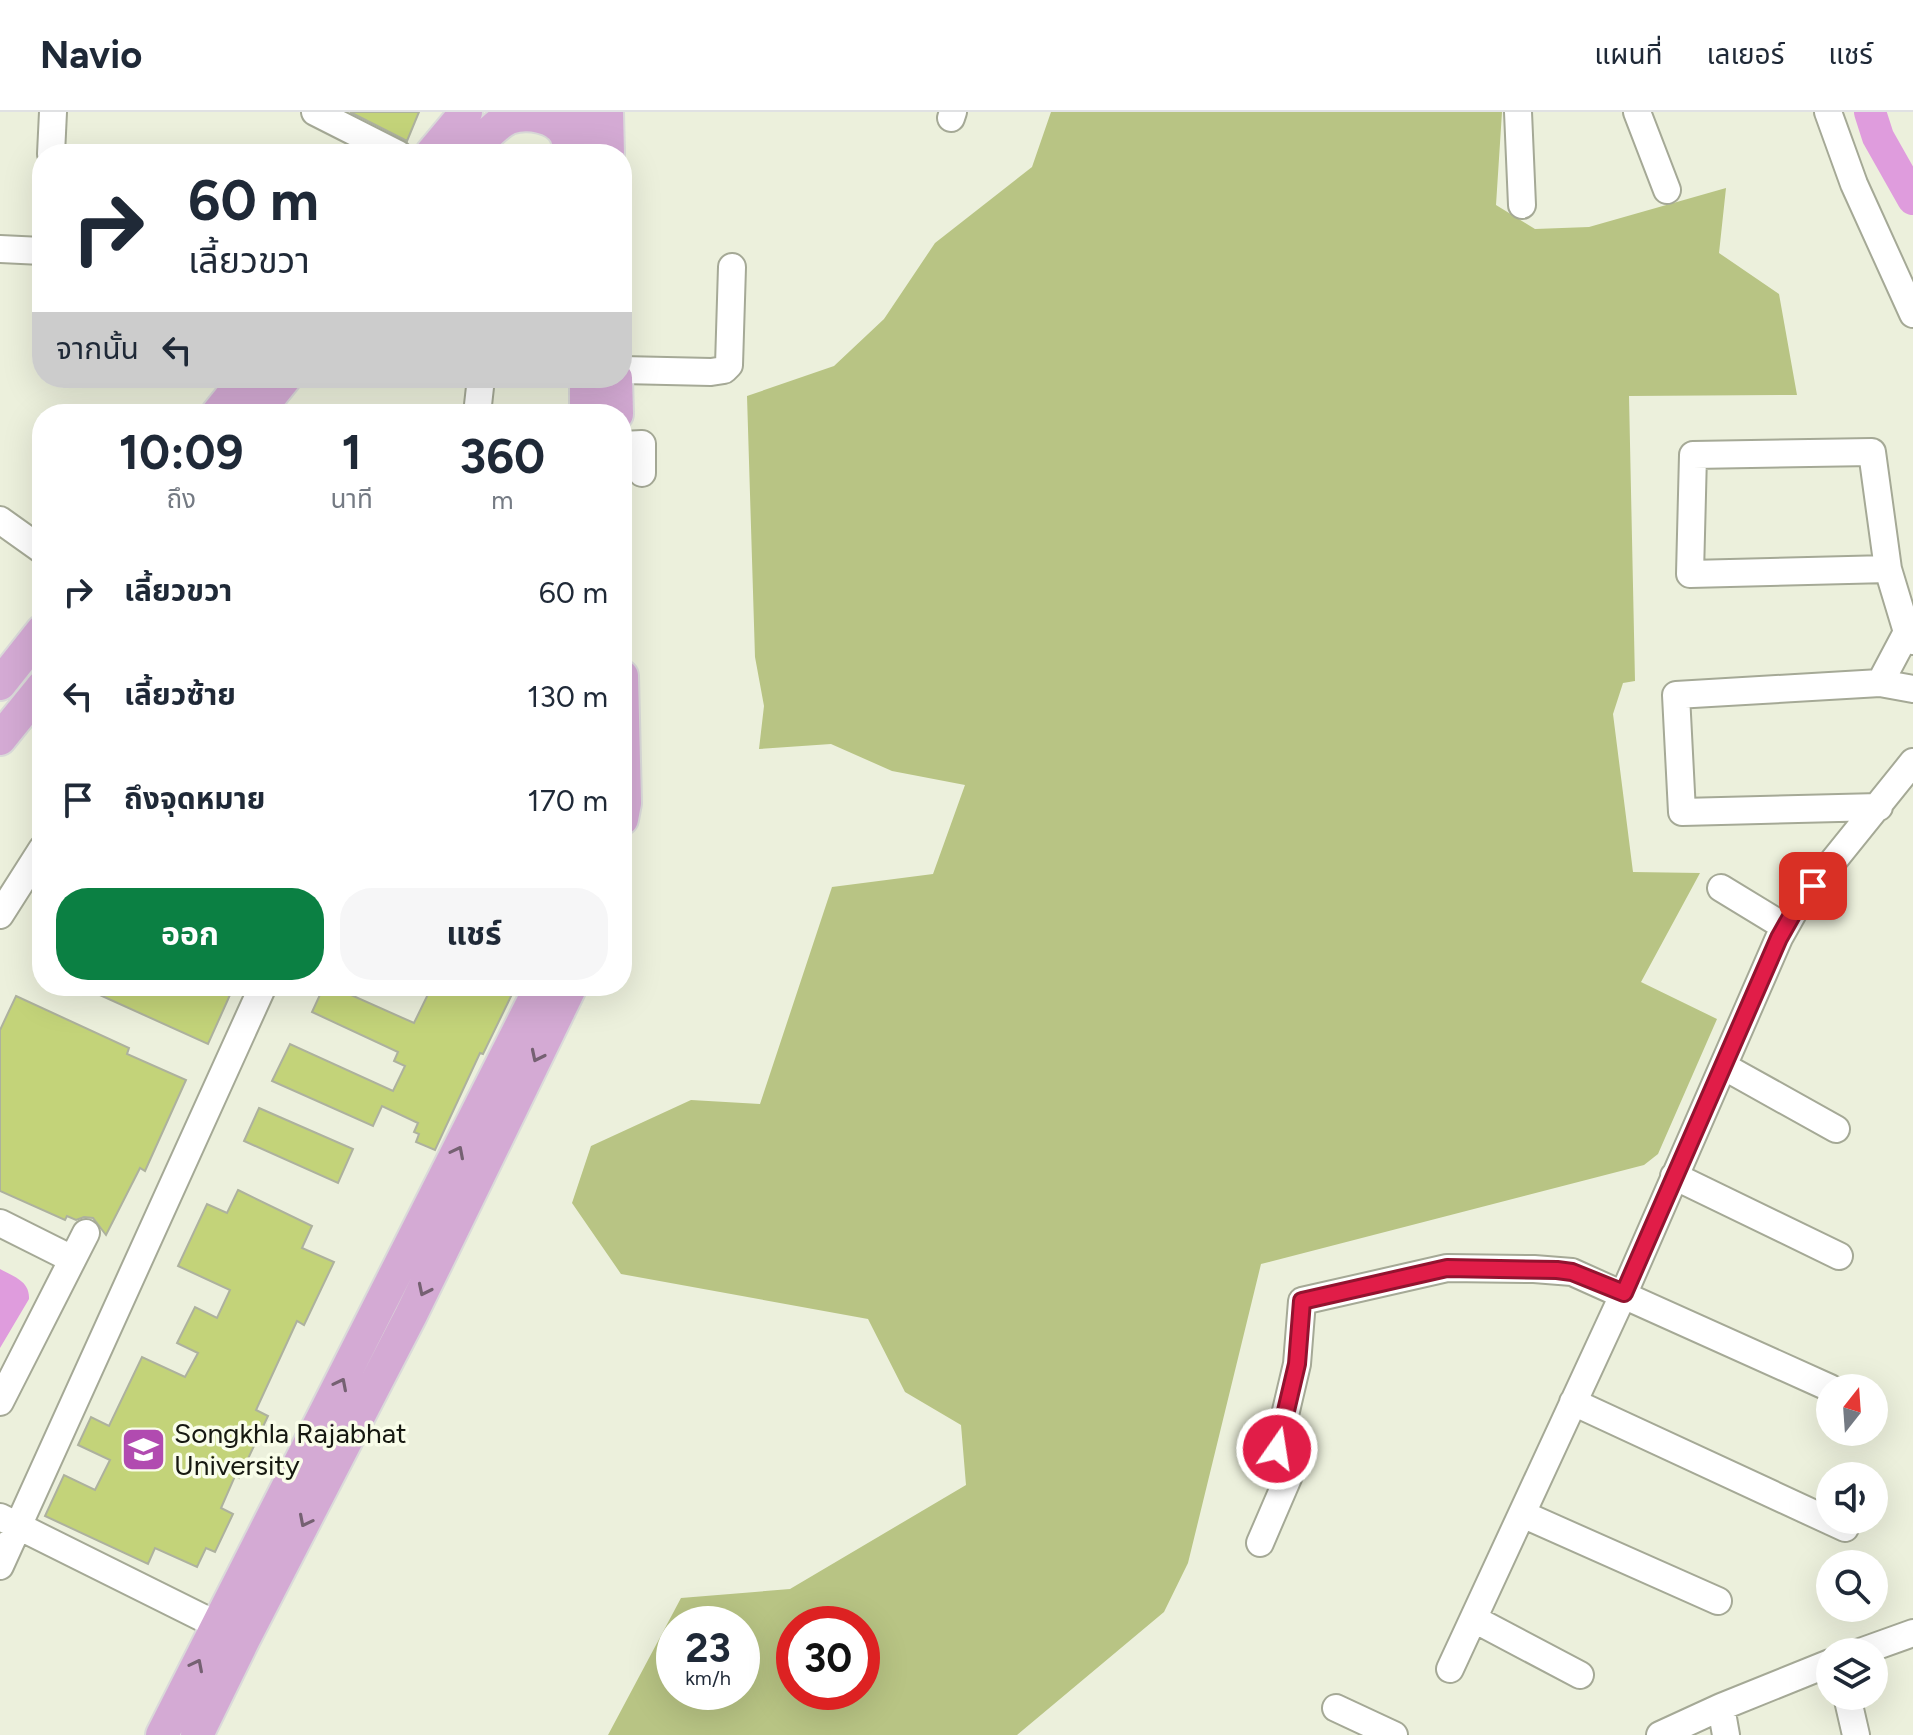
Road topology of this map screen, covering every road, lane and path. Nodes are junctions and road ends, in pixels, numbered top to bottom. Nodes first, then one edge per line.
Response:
1 (53, 112) edge
2 (315, 112) edge
3 (453, 112) edge
4 (466, 112) edge
5 (501, 112) edge
6 (581, 112) edge
7 (607, 112) edge
8 (1518, 112) edge
9 (1637, 112) edge
10 (1828, 112) edge
11 (51, 144) edge
12 (378, 144) edge
13 (429, 144) edge
14 (439, 144) edge
15 (476, 144) edge
16 (479, 144) edge
17 (567, 144) edge
18 (582, 144) edge
19 (608, 144) edge
20 (1667, 190) dead end
21 (1522, 205) dead end
22 (0, 249) edge
23 (32, 251) edge
24 (732, 267) dead end
25 (1913, 314) edge
26 (632, 370) edge
27 (277, 388) edge
28 (264, 404) edge
29 (632, 444) edge
30 (642, 473) dead end
31 (0, 520) edge
32 (32, 543) edge
33 (1888, 569) junction
34 (1910, 636) edge
35 (32, 644) edge
36 (1880, 683) junction
37 (0, 684) edge
38 (1913, 689) edge
39 (32, 699) edge
40 (0, 739) edge
41 (1913, 762) edge
42 (1879, 807) junction
43 (32, 865) edge
44 (1721, 888) dead end
45 (0, 915) edge
46 (1785, 927) junction
47 (258, 996) edge
48 (536, 996) edge
49 (566, 996) edge
50 (1723, 1066) junction
51 (1836, 1129) dead end
52 (1674, 1176) junction
53 (0, 1223) edge
54 (86, 1233) dead end
55 (1839, 1256) dead end
56 (72, 1259) junction
57 (1624, 1293) junction
58 (1816, 1382) edge
59 (0, 1402) edge
60 (1573, 1402) junction
61 (1522, 1514) junction
62 (1816, 1515) edge
63 (9, 1522) edge
64 (1260, 1543) dead end
65 (0, 1566) edge
66 (1718, 1601) dead end
67 (1474, 1619) junction
68 (230, 1632) junction
69 (1913, 1633) edge
70 (1888, 1642) edge
71 (1450, 1669) dead end
72 (1816, 1669) edge
73 (1580, 1675) dead end
74 (1721, 1707) junction
75 (1336, 1708) dead end
76 (1850, 1710) edge
77 (162, 1735) edge
78 (197, 1735) edge
79 (1394, 1735) edge
80 (1660, 1735) edge
81 (1726, 1735) edge
82 (1856, 1735) edge

1 - 11 street
2 - 12 street
3 - 13 main road
4 - 14 main road
5 - 15 main road
6 - 18 main road
7 - 19 main road
8 - 21 street
9 - 20 street
10 - 25 street
16 - 17 main road
22 - 23 street
24 - 26 street
27 - 28 main road
29 - 30 street
31 - 32 street
33 - 33 street
33 - 34 street
34 - 36 street
35 - 37 main road
36 - 38 street
36 - 42 street
39 - 40 main road
41 - 42 street
42 - 46 street
43 - 45 street
44 - 46 street
46 - 50 street
47 - 63 street
68 -> 48 main road
49 -> 68 main road
50 - 51 street
50 - 52 street
52 - 55 street
52 - 57 street
53 - 56 street
54 - 56 street
56 - 59 street
57 - 58 street
57 - 60 street
57 - 64 street
60 - 61 street
60 - 62 street
61 - 66 street
61 - 67 street
63 - 65 street
63 - 68 street
67 - 71 street
67 - 73 street
77 -> 68 main road
68 - 78 main road
69 - 70 street
72 - 74 street
74 - 80 street
74 - 81 street
75 - 79 street
76 - 82 street

